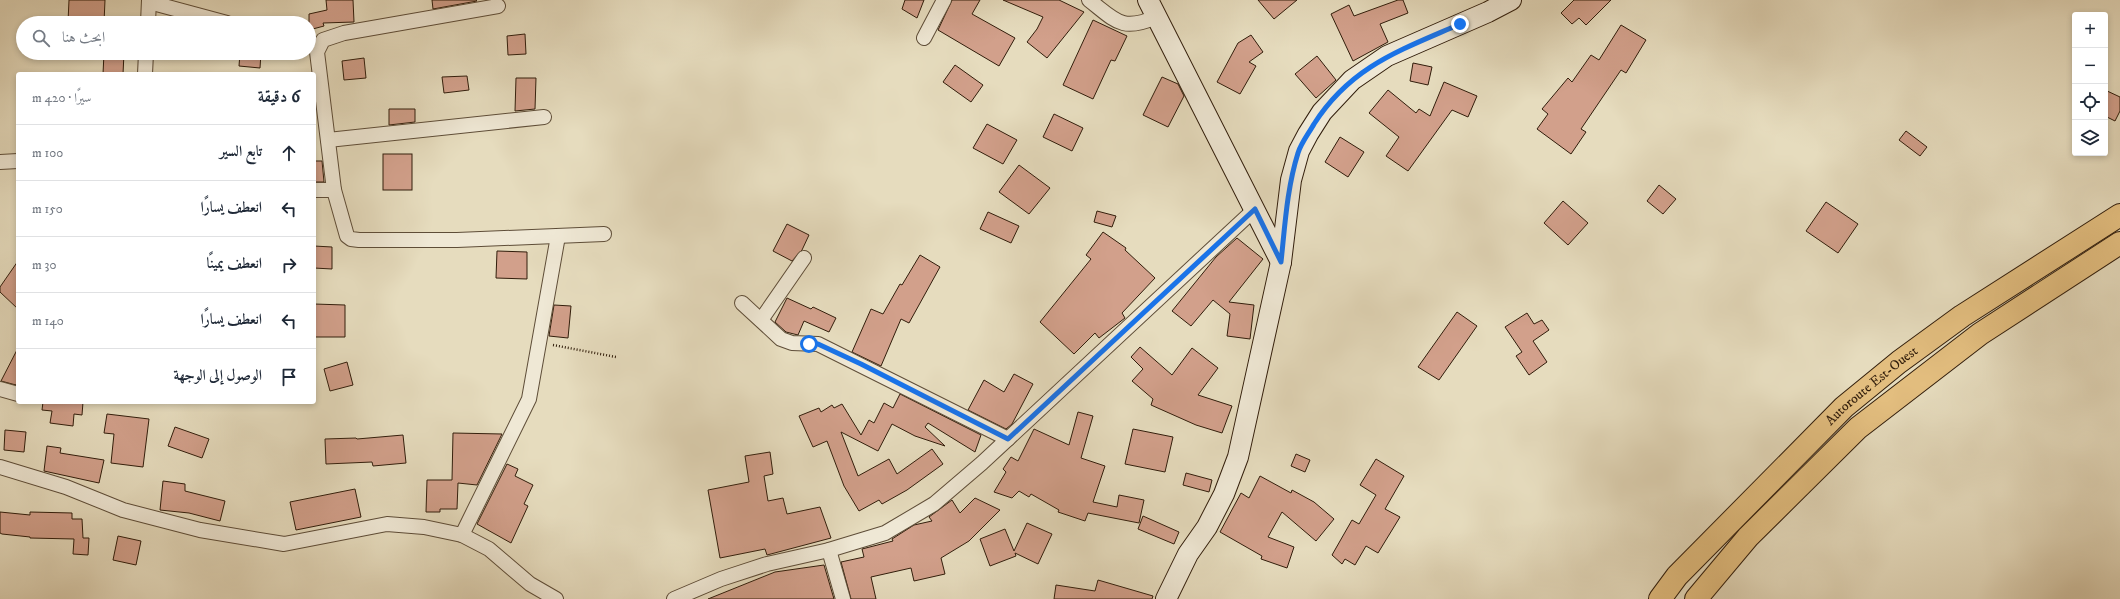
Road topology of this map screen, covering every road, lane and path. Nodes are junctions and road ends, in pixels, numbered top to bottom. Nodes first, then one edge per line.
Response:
1 (944, 0) edge
2 (1089, 0) edge
3 (1511, 0) edge
4 (149, 1) edge
5 (498, 6) dead end
6 (1152, 8) edge
7 (148, 16) edge
8 (202, 16) edge
9 (924, 38) dead end
10 (146, 60) edge
11 (145, 72) edge
12 (544, 117) dead end
13 (328, 140) junction
14 (16, 161) edge
15 (0, 162) edge
16 (316, 190) edge
17 (334, 190) junction
18 (1255, 209) junction
19 (2120, 215) edge
20 (604, 234) dead end
21 (558, 236) junction
22 (2120, 243) edge
23 (804, 258) dead end
24 (1281, 262) junction
25 (742, 303) dead end
26 (761, 320) junction
27 (539, 342) junction
28 (616, 357) dead end
29 (0, 389) edge
30 (16, 393) edge
31 (1008, 439) junction
32 (0, 467) edge
33 (462, 536) junction
34 (829, 550) junction
35 (556, 599) edge
36 (674, 599) edge
37 (843, 599) edge
38 (1166, 599) edge
39 (1660, 599) edge
40 (1696, 599) edge

1 - 9 street
2 - 6 street
3 - 24 main road
4 - 7 street
4 - 8 street
5 - 13 street
6 - 18 main road
10 - 11 street
12 - 13 street
13 - 17 street
14 - 15 street
16 - 17 street
17 - 21 street
18 - 24 main road
18 - 31 street
19 - 39 highway, Autoroute Est-Ouest
20 - 21 street
21 - 27 street
22 - 40 highway, Autoroute Est-Ouest
23 - 26 street
24 - 38 main road
25 - 26 street
26 - 31 street
27 - 28 path
27 - 33 street
29 - 30 street
31 - 34 street
32 - 33 street
33 - 35 street
34 - 36 street
34 - 37 street

